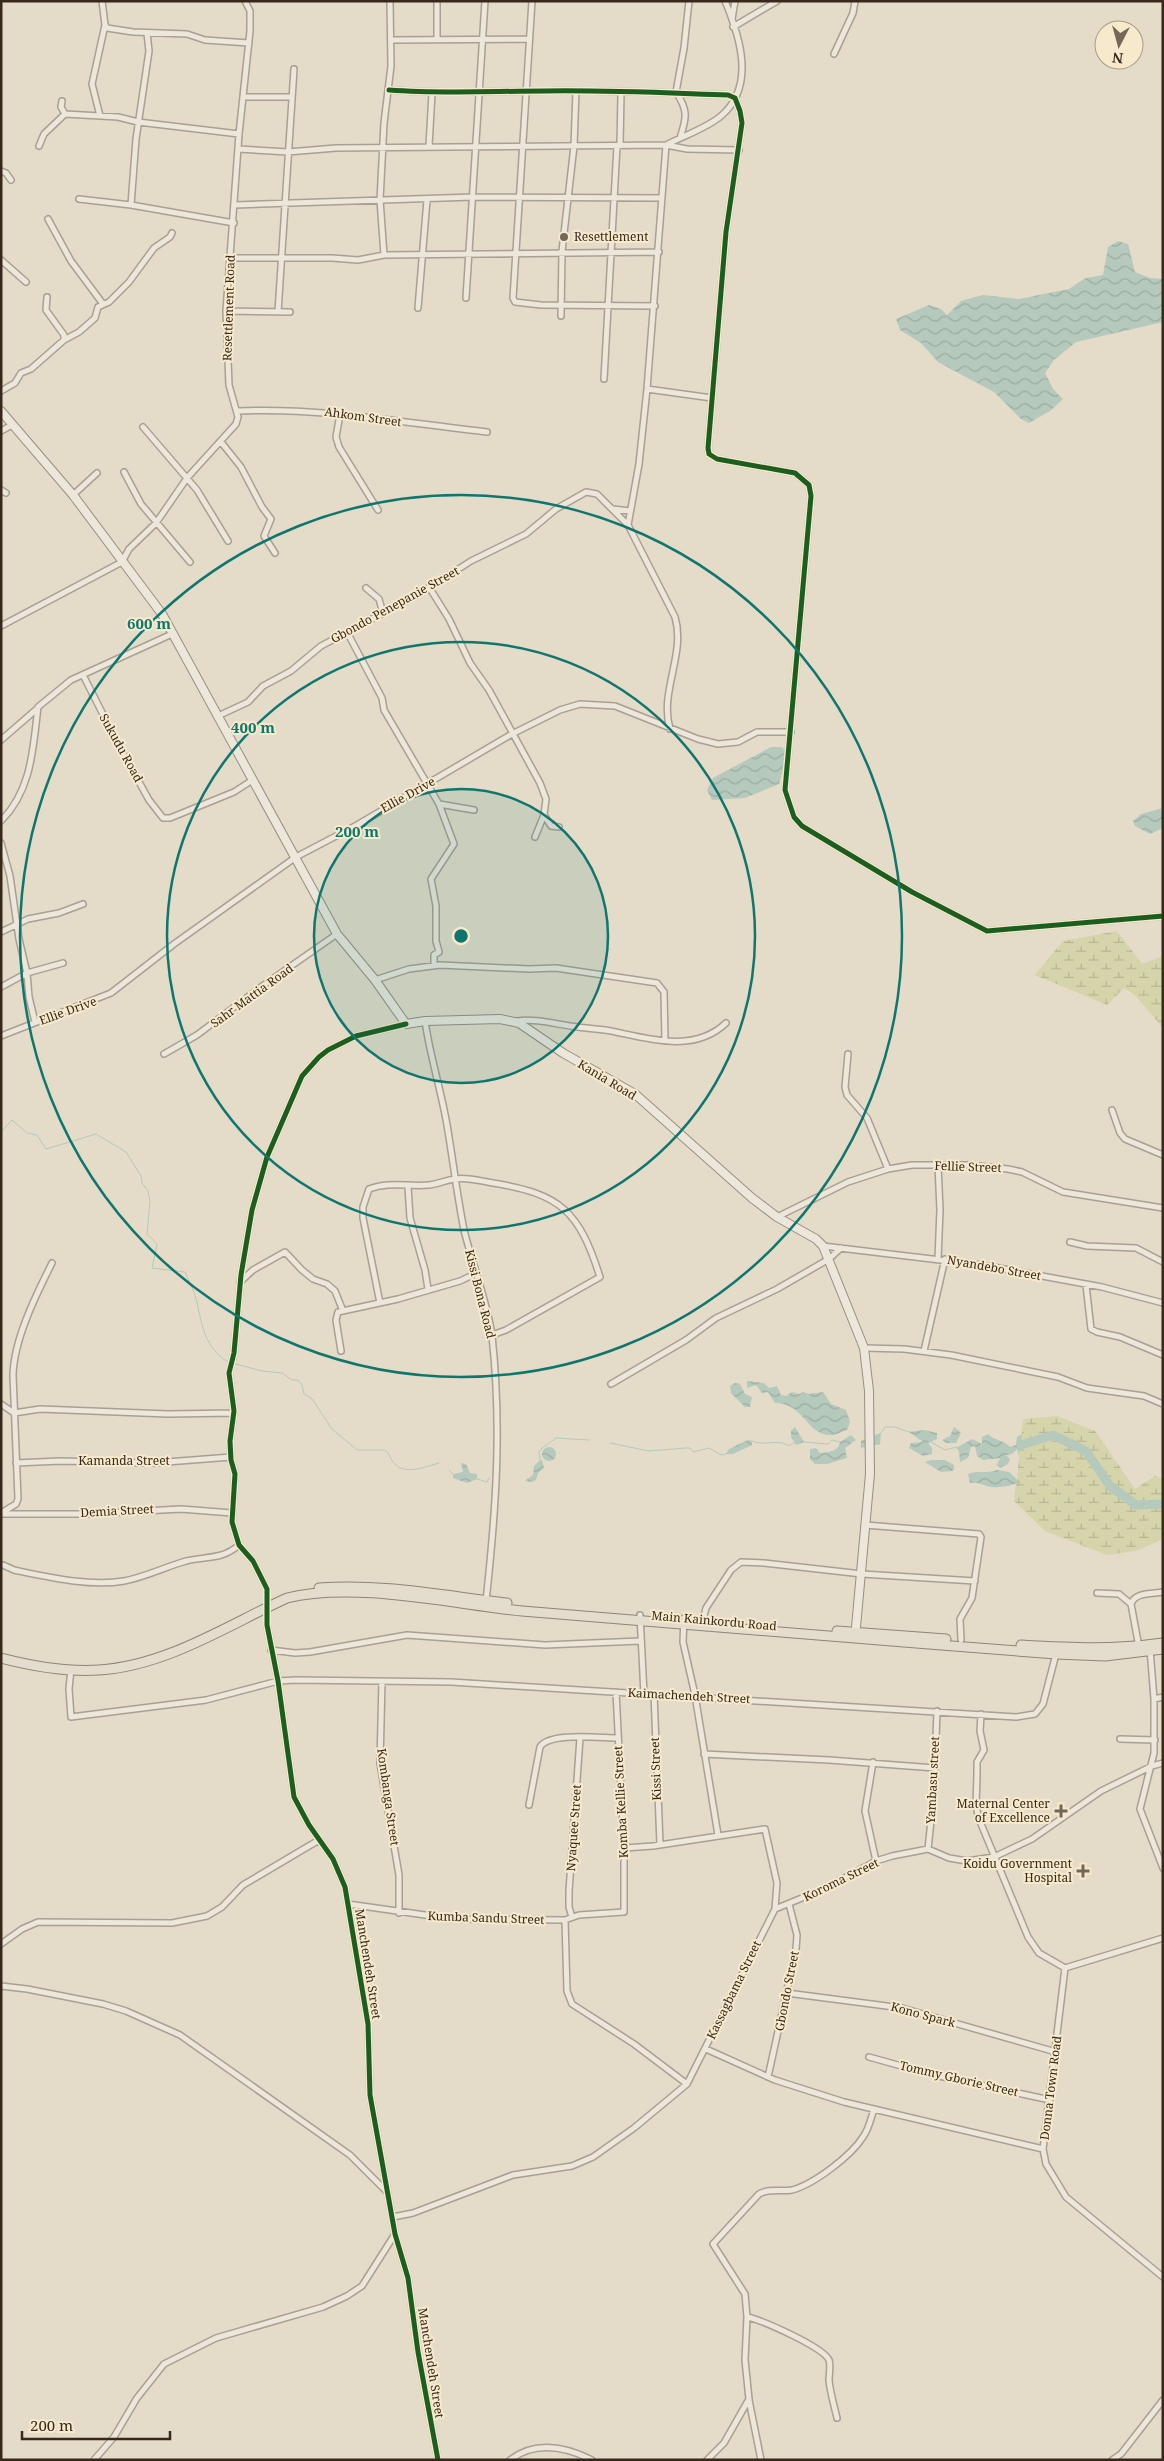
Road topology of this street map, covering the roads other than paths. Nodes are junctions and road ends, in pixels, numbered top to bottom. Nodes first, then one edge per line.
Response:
1 (102, 1) edge
2 (245, 1) edge
3 (390, 1) edge
4 (438, 1) edge
5 (485, 1) edge
6 (532, 1) edge
7 (689, 1) edge
8 (725, 1) edge
9 (735, 1) edge
10 (777, 1) edge
11 (855, 1) edge
12 (732, 20) junction
13 (104, 25) junction
14 (733, 26) junction
15 (147, 33) junction
16 (437, 39) junction
17 (482, 39) junction
18 (529, 39) junction
19 (392, 40) junction
20 (249, 43) junction
21 (834, 54) dead end
22 (294, 69) dead end
23 (389, 90) junction
24 (576, 91) junction
25 (480, 92) junction
26 (526, 92) junction
27 (676, 92) junction
28 (432, 93) junction
29 (622, 93) junction
30 (244, 97) junction
31 (292, 97) junction
32 (735, 98) junction
33 (62, 101) dead end
34 (65, 114) junction
35 (100, 116) junction
36 (138, 122) junction
37 (239, 134) junction
38 (680, 138) junction
39 (666, 145) junction
40 (39, 146) dead end
41 (429, 146) junction
42 (477, 146) junction
43 (524, 146) junction
44 (574, 146) junction
45 (618, 146) junction
46 (384, 147) junction
47 (238, 149) junction
48 (739, 150) junction
49 (288, 152) junction
50 (1, 171) edge
51 (11, 180) dead end
52 (614, 196) junction
53 (473, 197) junction
54 (520, 197) junction
55 (567, 198) junction
56 (662, 198) junction
57 (79, 199) dead end
58 (380, 200) junction
59 (427, 200) junction
60 (284, 202) junction
61 (235, 204) junction
62 (131, 206) junction
63 (48, 219) dead end
64 (234, 223) junction
65 (172, 233) dead end
66 (562, 251) junction
67 (610, 251) junction
68 (469, 252) junction
69 (518, 252) junction
70 (659, 252) junction
71 (384, 254) junction
72 (422, 254) junction
73 (230, 258) junction
74 (281, 258) junction
75 (1, 260) edge
76 (26, 282) dead end
77 (47, 297) dead end
78 (466, 298) dead end
79 (103, 304) junction
80 (561, 304) junction
81 (607, 305) junction
82 (655, 306) junction
83 (418, 308) dead end
84 (226, 311) junction
85 (278, 312) junction
86 (290, 312) dead end
87 (561, 316) dead end
88 (64, 340) junction
89 (604, 379) dead end
90 (648, 389) junction
91 (1, 391) edge
92 (712, 398) junction
93 (1, 411) edge
94 (238, 411) junction
95 (340, 414) junction
96 (12, 425) junction
97 (143, 427) dead end
98 (1, 431) edge
99 (487, 432) dead end
100 (220, 442) junction
101 (124, 472) dead end
102 (97, 473) dead end
103 (187, 478) junction
104 (73, 495) junction
105 (612, 509) junction
106 (378, 510) dead end
107 (630, 511) junction
108 (156, 523) junction
109 (628, 525) junction
110 (228, 541) dead end
111 (129, 549) junction
112 (116, 553) junction
113 (275, 553) dead end
114 (122, 562) junction
115 (190, 562) dead end
116 (429, 587) junction
117 (366, 588) dead end
118 (383, 613) junction
119 (1, 626) edge
120 (347, 632) junction
121 (172, 634) junction
122 (83, 675) junction
123 (38, 707) junction
124 (218, 716) junction
125 (670, 729) junction
126 (790, 732) junction
127 (512, 734) junction
128 (1, 740) edge
129 (251, 781) junction
130 (429, 784) junction
131 (439, 804) junction
132 (474, 810) dead end
133 (544, 815) junction
134 (1, 821) edge
135 (559, 827) dead end
136 (535, 837) dead end
137 (1, 842) edge
138 (296, 857) junction
139 (83, 904) dead end
140 (1163, 916) edge
141 (18, 926) junction
142 (1, 932) edge
143 (337, 934) junction
144 (64, 963) dead end
145 (434, 965) junction
146 (27, 973) junction
147 (375, 980) junction
148 (1, 987) edge
149 (425, 1021) junction
150 (35, 1022) junction
151 (514, 1022) junction
152 (726, 1022) dead end
153 (406, 1024) junction
154 (1, 1036) edge
155 (665, 1041) junction
156 (164, 1054) dead end
157 (848, 1054) dead end
158 (1112, 1110) dead end
159 (1163, 1155) edge
160 (938, 1165) junction
161 (888, 1169) junction
162 (454, 1178) junction
163 (408, 1187) junction
164 (1163, 1208) edge
165 (777, 1217) junction
166 (1070, 1242) dead end
167 (823, 1246) junction
168 (841, 1248) junction
169 (829, 1259) junction
170 (938, 1259) junction
171 (945, 1259) junction
172 (1163, 1262) edge
173 (52, 1263) dead end
174 (475, 1274) junction
175 (240, 1282) junction
176 (1086, 1285) junction
177 (428, 1289) junction
178 (380, 1303) junction
179 (1163, 1303) edge
180 (343, 1311) junction
181 (492, 1335) junction
182 (864, 1348) junction
183 (341, 1351) dead end
184 (924, 1351) junction
185 (1163, 1355) edge
186 (611, 1384) dead end
187 (1, 1404) edge
188 (1163, 1404) edge
189 (14, 1413) junction
190 (234, 1413) junction
191 (231, 1457) junction
192 (16, 1463) junction
193 (1, 1514) edge
194 (232, 1514) junction
195 (865, 1525) junction
196 (239, 1545) junction
197 (3, 1565) dead end
198 (862, 1574) junction
199 (975, 1581) junction
200 (1163, 1592) edge
201 (1097, 1593) dead end
202 (486, 1601) junction
203 (473, 1603) junction
204 (1131, 1604) junction
205 (265, 1606) junction
206 (525, 1608) junction
207 (640, 1617) junction
208 (703, 1620) junction
209 (684, 1621) junction
210 (752, 1627) junction
211 (855, 1635) junction
212 (960, 1640) junction
213 (640, 1641) junction
214 (926, 1641) junction
215 (1163, 1643) edge
216 (1008, 1647) junction
217 (1139, 1647) junction
218 (1150, 1648) junction
219 (1163, 1649) edge
220 (271, 1650) junction
221 (1056, 1651) junction
222 (1, 1658) edge
223 (72, 1669) junction
224 (278, 1681) junction
225 (382, 1681) junction
226 (616, 1692) junction
227 (644, 1694) junction
228 (654, 1694) junction
229 (695, 1696) junction
230 (1163, 1697) edge
231 (1154, 1699) junction
232 (937, 1711) junction
233 (981, 1714) junction
234 (580, 1738) junction
235 (617, 1738) junction
236 (1120, 1739) dead end
237 (1155, 1740) junction
238 (704, 1754) junction
239 (873, 1762) junction
240 (1163, 1763) edge
241 (1152, 1766) junction
242 (935, 1768) junction
243 (529, 1805) dead end
244 (718, 1835) junction
245 (319, 1840) junction
246 (660, 1844) junction
247 (624, 1848) junction
248 (928, 1850) junction
249 (994, 1857) junction
250 (876, 1861) junction
251 (1163, 1868) edge
252 (348, 1904) junction
253 (789, 1904) junction
254 (775, 1909) junction
255 (624, 1912) joint
256 (399, 1913) junction
257 (572, 1917) junction
258 (565, 1920) junction
259 (1163, 1938) edge
260 (1, 1944) edge
261 (1065, 1968) junction
262 (1, 1986) edge
263 (787, 1993) junction
264 (706, 2050) junction
265 (1056, 2052) junction
266 (869, 2057) dead end
267 (768, 2077) junction
268 (687, 2084) junction
269 (1050, 2100) junction
270 (874, 2109) junction
271 (1044, 2149) junction
272 (388, 2193) junction
273 (393, 2217) junction
274 (395, 2234) junction
275 (1163, 2277) edge
276 (747, 2318) junction
277 (749, 2399) junction
278 (1163, 2400) edge
279 (836, 2418) dead end
280 (94, 2460) edge
281 (438, 2460) edge
282 (510, 2460) edge
283 (592, 2460) edge
284 (707, 2460) edge
285 (761, 2460) edge
286 (1112, 2460) edge

1 - 13 street
2 - 20 street, Resettlement Road
3 - 19 street
4 - 16 street
5 - 17 street
6 - 18 street
7 - 27 street
8 - 12 street
9 - 12 street
10 - 14 street
11 - 21 street
12 - 14 street
13 - 15 street
13 - 35 street
14 - 32 street
15 - 20 street
15 - 36 street
16 - 17 street
16 - 19 street
17 - 18 street
17 - 25 street
18 - 26 street
19 - 23 street
20 - 30 street, Resettlement Road
22 - 31 street
23 - 28 street
23 - 46 street
24 - 26 street
24 - 29 street
24 - 44 street
25 - 26 street
25 - 28 street
25 - 42 street
26 - 43 street
27 - 29 street
27 - 32 street
27 - 38 street
28 - 41 street
29 - 45 street
30 - 31 street
30 - 37 street, Resettlement Road
31 - 49 street
32 - 38 street
32 - 48 street
33 - 34 street
34 - 35 street
34 - 40 street
35 - 36 street
36 - 37 street
36 - 62 street
37 - 47 street, Resettlement Road
38 - 39 street
39 - 45 street
39 - 48 street
39 - 56 street
41 - 42 street
41 - 46 street
42 - 43 street
42 - 53 street
43 - 44 street
43 - 54 street
44 - 45 street
44 - 55 street
45 - 52 street
46 - 49 street
46 - 58 street
47 - 49 street
47 - 61 street, Resettlement Road
48 - 92 street
49 - 60 street
50 - 51 street
52 - 55 street
52 - 56 street
52 - 67 street
53 - 54 street
53 - 59 street
53 - 68 street
54 - 55 street
54 - 69 street
55 - 66 street
56 - 70 street
57 - 62 street
58 - 59 street
58 - 60 street
58 - 71 street
59 - 72 street
60 - 61 street
60 - 74 street
61 - 64 street, Resettlement Road
62 - 64 street
63 - 79 street
64 - 73 street, Resettlement Road
65 - 79 street
66 - 67 street
66 - 69 street
66 - 80 street
67 - 70 street
67 - 81 street
68 - 69 street
68 - 72 street
68 - 78 street
69 - 80 street
70 - 82 street
71 - 72 street
71 - 74 street
72 - 83 street
73 - 74 street
73 - 84 street, Resettlement Road
74 - 85 street
75 - 76 street
77 - 88 street
79 - 88 street
80 - 81 street
80 - 87 street
81 - 82 street
81 - 89 street
82 - 90 street
84 - 85 street
84 - 94 street, Resettlement Road
85 - 86 street
88 - 91 street
90 - 92 street
90 - 107 street
92 - 126 street
93 - 96 main road
94 - 95 street, Ahkom Street
94 - 100 street
95 - 99 street, Ahkom Street
95 - 106 street
96 - 98 street
96 - 104 main road
97 - 103 street
100 - 103 street
100 - 113 street
101 - 108 street
102 - 104 street
103 - 108 street
103 - 110 street
104 - 112 main road
105 - 107 street
105 - 109 street
105 - 116 street, Gbondo Penepanie Street
107 - 109 street
108 - 111 street
108 - 115 street
109 - 125 street
111 - 112 street
111 - 114 street
112 - 114 main road
114 - 119 street
114 - 121 main road
116 - 118 street, Gbondo Penepanie Street
116 - 127 street
117 - 118 street
118 - 120 street, Gbondo Penepanie Street
120 - 124 street, Gbondo Penepanie Street
120 - 130 street
121 - 122 street
121 - 124 main road
122 - 123 street
122 - 129 street, Sukudu Road
123 - 128 street
123 - 134 street
124 - 129 main road
125 - 126 street, Ellie Drive
125 - 127 street, Ellie Drive
126 - 140 street
127 - 130 street, Ellie Drive
127 - 133 street
129 - 138 main road
130 - 131 street
130 - 138 street, Ellie Drive
131 - 132 street
131 - 145 street
133 - 135 street
133 - 136 street
137 - 141 street
138 - 143 main road
138 - 150 street, Ellie Drive
139 - 141 street
141 - 142 street
141 - 146 street
143 - 147 main road
143 - 156 street, Sahr Mattia Road
144 - 146 street
145 - 147 street
145 - 155 street
146 - 148 street
146 - 150 street
147 - 153 main road
149 - 151 main road, Kania Road
149 - 153 main road, Kania Road
149 - 162 street, Kissi Bona Road
150 - 154 street, Ellie Drive
151 - 155 street
151 - 165 main road, Kania Road
152 - 155 street
153 - 175 street
157 - 161 street
158 - 159 street
160 - 161 street, Fellie Street
160 - 164 street, Fellie Street
160 - 170 street
161 - 165 street, Fellie Street
162 - 163 street
162 - 174 street, Kissi Bona Road
162 - 181 street
163 - 177 street
163 - 178 street
165 - 167 main road, Kania Road
166 - 172 street
167 - 168 street, Nyandebo Street
167 - 169 main road
168 - 169 street
168 - 170 street, Nyandebo Street
169 - 182 main road
169 - 186 street
170 - 171 street, Nyandebo Street
171 - 176 street, Nyandebo Street
171 - 184 street
173 - 189 street
174 - 177 street
174 - 181 street, Kissi Bona Road
175 - 180 street
175 - 190 street
176 - 179 street, Nyandebo Street
176 - 185 street
177 - 178 street
178 - 180 street
180 - 183 street
181 - 202 street, Kissi Bona Road
182 - 184 street
182 - 195 main road
184 - 188 street
187 - 189 street
189 - 190 street
189 - 192 street
190 - 191 street
191 - 192 street, Kamanda Street
191 - 194 street
192 - 193 street
193 - 194 street, Demia Street
194 - 196 street
195 - 198 main road
195 - 199 street
196 - 197 street
196 - 205 street, Manchendeh Street
198 - 199 street
198 - 208 street
198 - 211 main road
199 - 212 street
200 - 204 street
201 - 204 street
202 - 203 main road
202 - 206 main road
203 - 205 main road
203 - 206 main road
204 - 217 street
205 - 220 street, Manchendeh Street
205 - 223 main road
206 - 207 main road
207 - 209 main road
207 - 213 street
208 - 209 main road, Main Kainkordu Road
208 - 210 main road, Main Kainkordu Road
209 - 210 main road
209 - 229 street
210 - 211 main road
211 - 214 main road
212 - 214 main road
212 - 216 main road
213 - 220 street
213 - 227 street
214 - 216 main road
215 - 218 main road
216 - 221 main road
217 - 218 main road
217 - 221 main road
218 - 219 main road
218 - 221 main road
218 - 231 street
220 - 224 street, Manchendeh Street
221 - 233 street, Kaimachendeh Street
222 - 223 main road
223 - 224 street, Kaimachendeh Street
224 - 225 street, Kaimachendeh Street
224 - 245 street, Manchendeh Street
225 - 226 street, Kaimachendeh Street
225 - 256 street, Kombanga Street
226 - 227 street, Kaimachendeh Street
226 - 235 street, Komba Kellie Street
227 - 228 street, Kaimachendeh Street
228 - 229 street, Kaimachendeh Street
228 - 246 street, Kissi Street
229 - 232 street, Kaimachendeh Street
229 - 238 street
230 - 231 street
231 - 237 street
232 - 233 street, Kaimachendeh Street
232 - 242 street, Yambasu street
233 - 249 street
234 - 235 street
234 - 243 street
234 - 257 street, Nyaquee Street
235 - 247 street, Komba Kellie Street
236 - 237 street
237 - 241 street
238 - 239 street
238 - 244 street
239 - 242 street
239 - 250 street
240 - 241 street
241 - 249 street
241 - 251 street
242 - 248 street, Yambasu street
244 - 246 street
244 - 254 street, Kassagbama Street
245 - 252 street, Manchendeh Street
245 - 260 street
246 - 247 street
247 - 255 street, Komba Kellie Street
248 - 249 street
248 - 250 street, Koroma Street
249 - 261 street
250 - 253 street, Koroma Street
252 - 256 street, Kumba Sandu Street
252 - 272 street, Manchendeh Street
253 - 254 street, Koroma Street
253 - 263 street, Gbondo Street
254 - 264 street, Kassagbama Street
255 - 257 street, Kumba Sandu Street
256 - 258 street, Kumba Sandu Street
257 - 258 street, Kumba Sandu Street
258 - 268 street
259 - 261 street
261 - 265 street, Donna Town Road
262 - 272 street
263 - 265 street, Kono Spark
263 - 267 street, Gbondo Street
264 - 267 street
264 - 268 street, Kassagbama Street
265 - 269 street, Donna Town Road
266 - 269 street, Tommy Gborie Street
267 - 270 street
268 - 273 street, Kassagbama Street
269 - 271 street, Donna Town Road
270 - 271 street
270 - 276 street
271 - 275 street, Donna Town Road
272 - 273 street, Manchendeh Street
273 - 274 street, Manchendeh Street
274 - 280 street
274 - 281 street, Manchendeh Street
276 - 277 street
276 - 279 street
277 - 284 street
277 - 285 street
278 - 286 street
282 - 283 street

